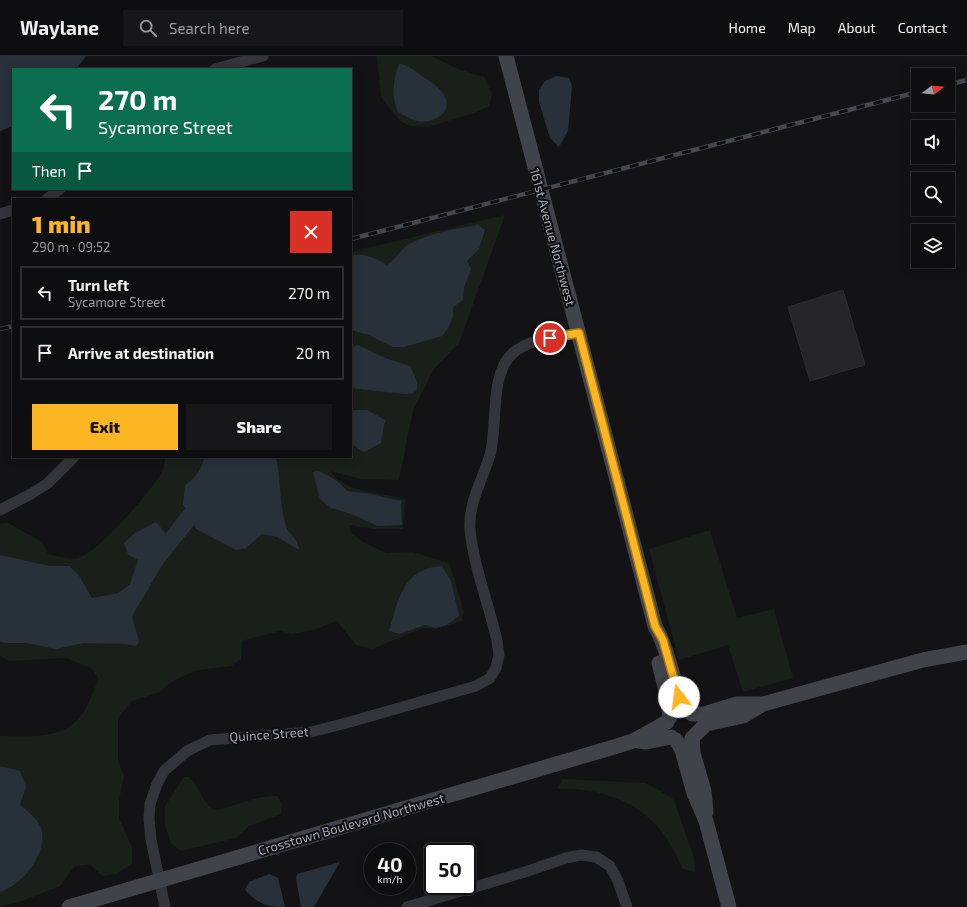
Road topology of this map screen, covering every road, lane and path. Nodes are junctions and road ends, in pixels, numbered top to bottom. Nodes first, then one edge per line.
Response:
1 (263, 56) edge
2 (506, 56) edge
3 (251, 58) edge
4 (218, 68) edge
5 (59, 190) edge
6 (48, 198) edge
7 (12, 210) edge
8 (0, 214) edge
9 (579, 333) junction
10 (73, 458) edge
11 (0, 510) edge
12 (655, 626) junction
13 (967, 652) edge
14 (763, 704) junction
15 (690, 712) junction
16 (668, 719) junction
17 (694, 736) junction
18 (674, 739) junction
19 (633, 741) junction
20 (706, 821) junction
21 (158, 882) junction
22 (69, 907) edge
23 (165, 907) edge
24 (408, 907) edge
25 (627, 907) edge
26 (729, 907) edge

1 - 3 street
2 - 9 main road, 161st Avenue Northwest
3 - 4 street
5 - 6 street
7 - 8 street
9 - 12 main road, 161st Avenue Northwest
9 - 21 street, Quince Street
10 - 11 street
12 - 15 main road, 161st Avenue Northwest
12 - 16 main road, 161st Avenue Northwest
13 - 14 main road
14 - 15 main road
14 - 17 main road
15 - 16 main road
15 - 17 main road
16 - 18 main road
16 - 19 main road, Crosstown Boulevard Northwest
17 - 18 main road
17 - 20 main road
18 - 19 main road, Crosstown Boulevard Northwest
18 - 20 main road
19 - 21 main road, Crosstown Boulevard Northwest
20 - 26 main road
21 - 22 main road, Crosstown Boulevard Northwest
21 - 23 street, Quince Street
24 - 25 street

